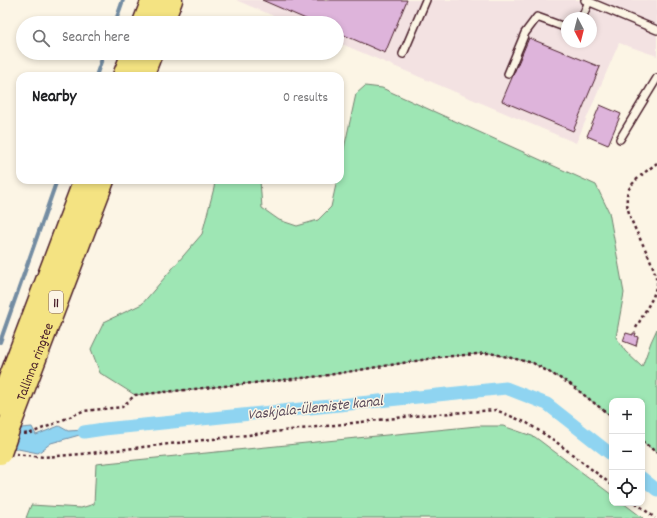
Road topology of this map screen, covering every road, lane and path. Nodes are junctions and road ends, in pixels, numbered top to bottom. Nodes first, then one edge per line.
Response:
1 (145, 0) edge
2 (152, 0) edge
3 (171, 0) edge
4 (426, 0) edge
5 (587, 1) edge
6 (584, 12) edge
7 (141, 16) edge
8 (146, 16) edge
9 (165, 16) edge
10 (561, 26) edge
11 (657, 30) edge
12 (403, 54) dead end
13 (508, 74) dead end
14 (657, 78) edge
15 (620, 139) dead end
16 (657, 163) edge
17 (83, 184) edge
18 (102, 184) edge
19 (657, 283) edge
20 (636, 328) dead end
21 (0, 405) edge
22 (609, 415) edge
23 (17, 429) junction
24 (645, 443) edge
25 (657, 453) edge
26 (7, 454) edge
27 (609, 483) edge
28 (640, 506) edge
29 (655, 518) edge

1 - 7 highway
2 - 8 highway
3 - 9 highway
4 - 12 lane
5 - 6 lane
5 - 11 lane
10 - 13 lane
14 - 15 lane
16 - 19 path
17 - 21 highway, Tallinna ringtee / 11
18 - 23 highway, Tallinna ringtee / 11
19 - 20 path
22 - 23 path
23 - 26 highway, Tallinna ringtee / 11, bridge
24 - 25 path
26 - 27 path
28 - 29 path

